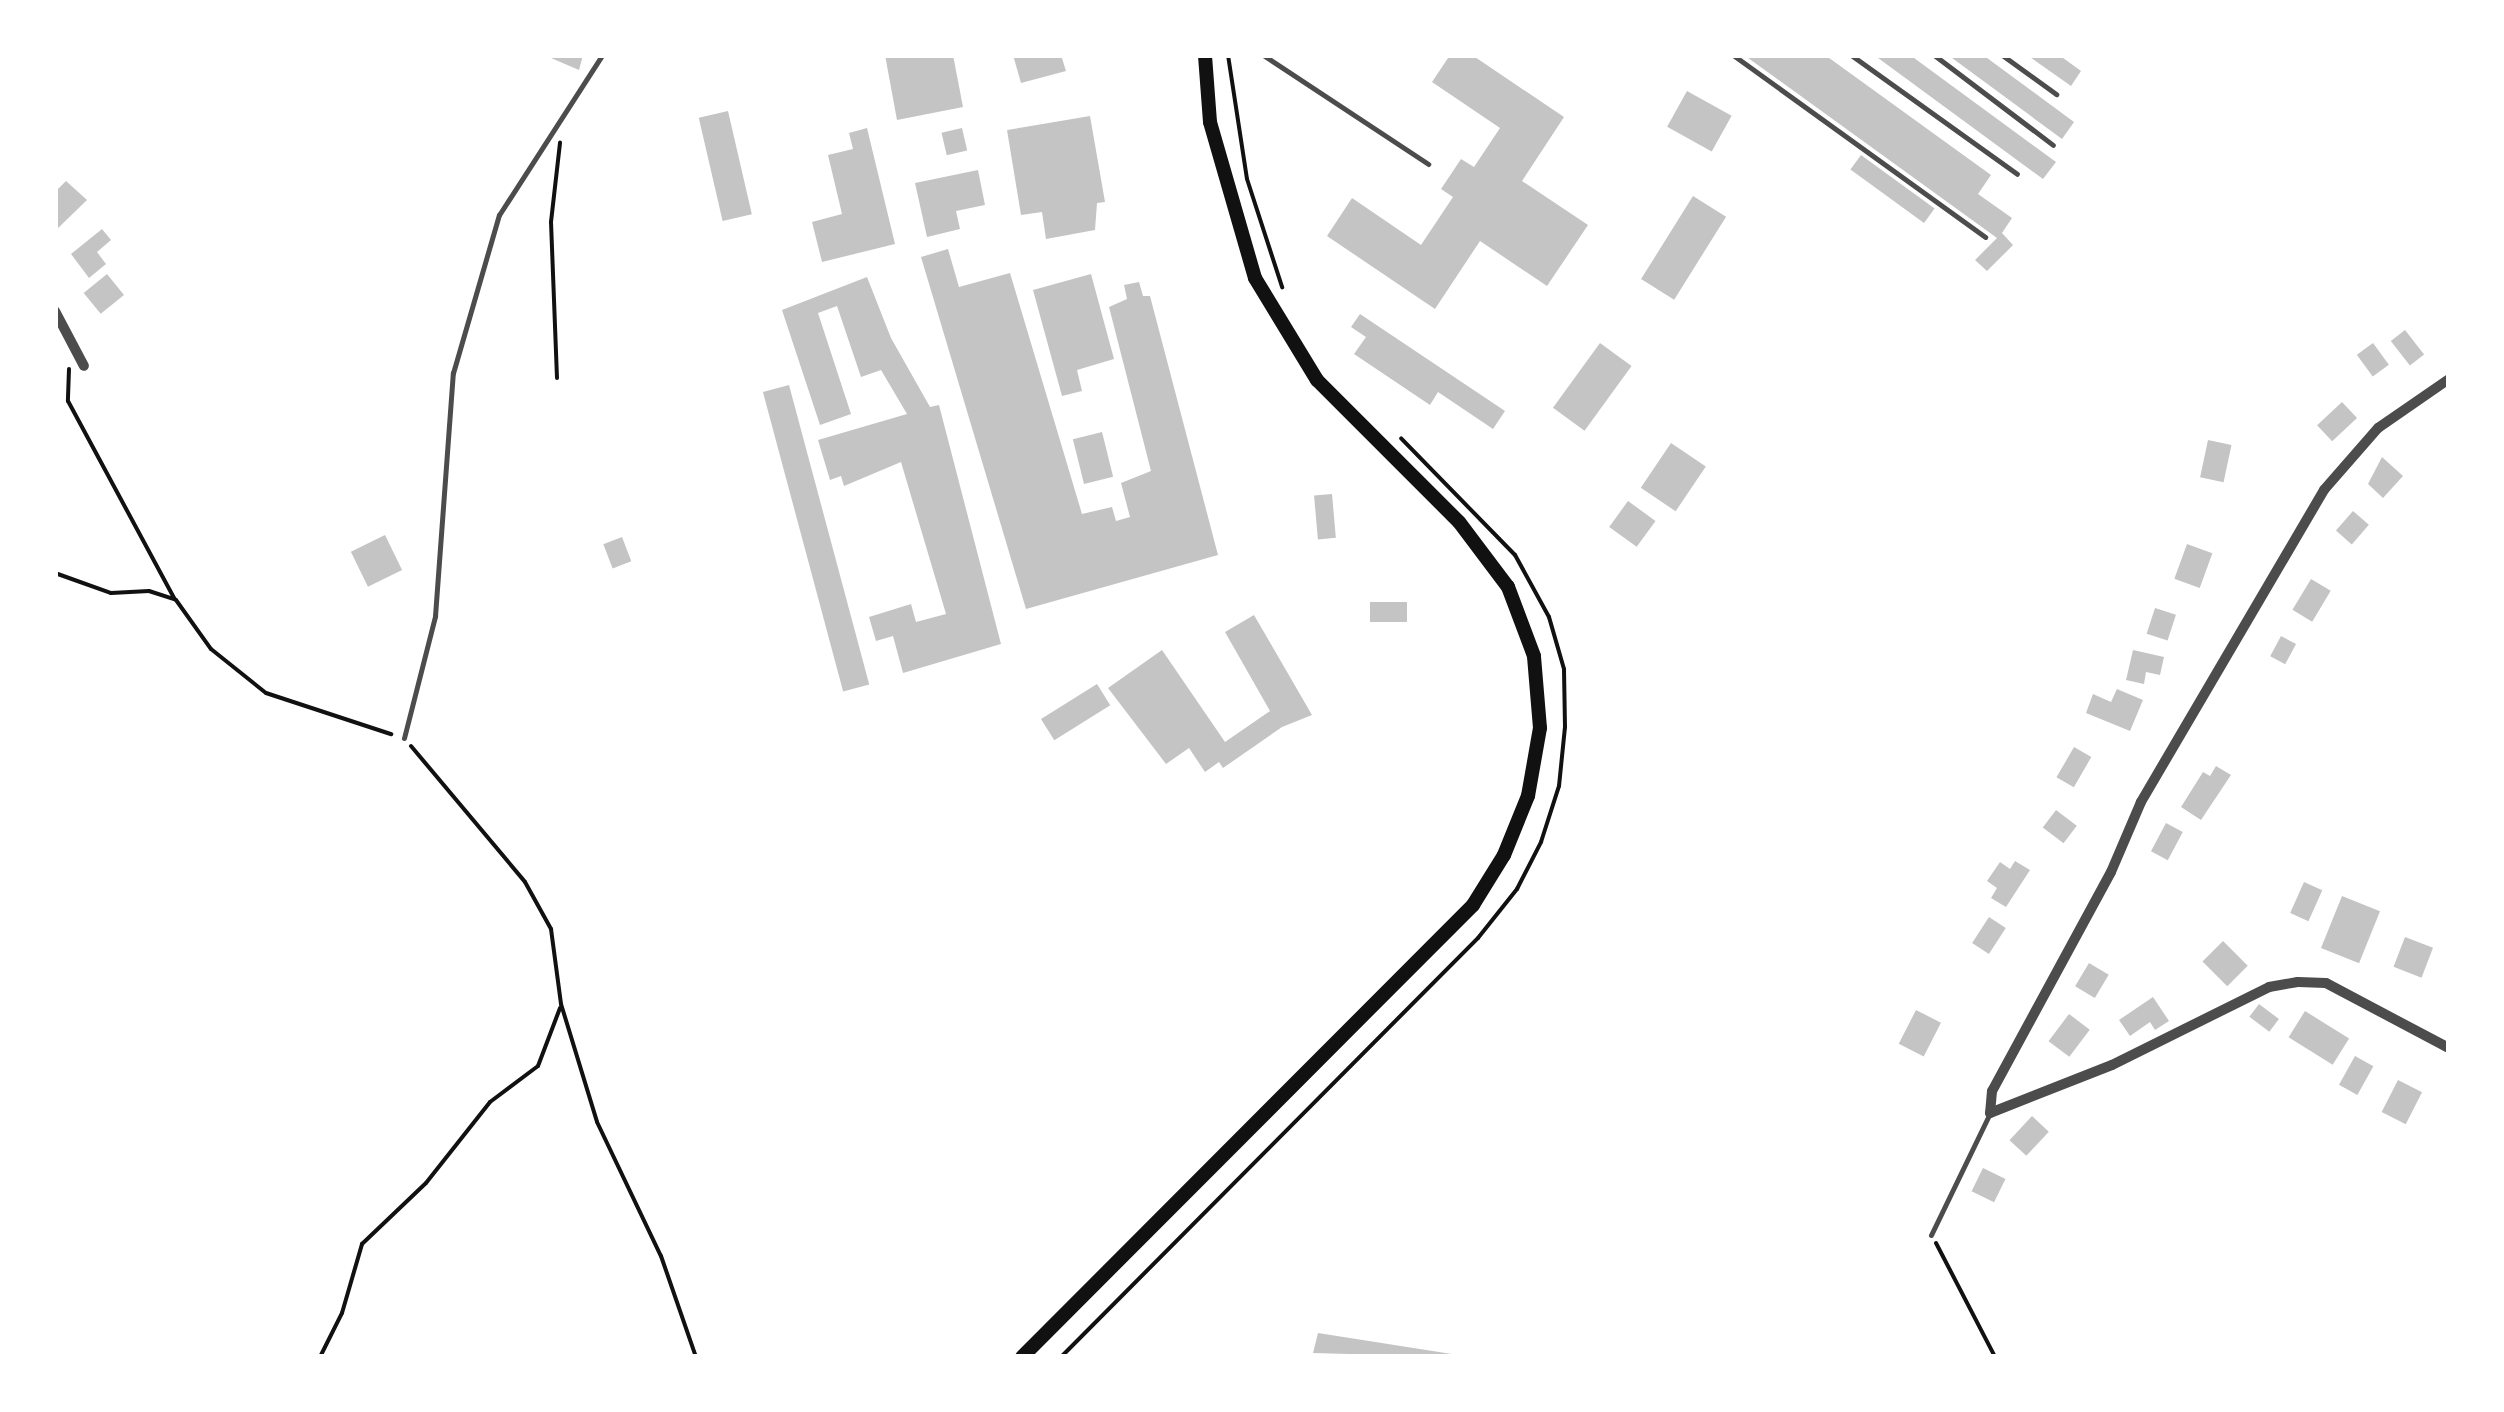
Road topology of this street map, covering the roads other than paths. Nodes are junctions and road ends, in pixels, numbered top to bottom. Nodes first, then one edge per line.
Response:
1 (602, 55) edge
2 (1204, 55) edge
3 (1263, 55) edge
4 (1733, 55) edge
5 (1851, 55) edge
6 (1934, 55) edge
7 (2002, 55) edge
8 (2056, 94) dead end
9 (2054, 145) dead end
10 (1428, 164) dead end
11 (2017, 174) dead end
12 (1985, 237) dead end
13 (55, 311) edge
14 (84, 366) dead end
15 (2449, 378) edge
16 (404, 738) road end
17 (2449, 1048) edge
18 (1990, 1113) junction
19 (1932, 1235) road end
20 (1022, 1357) edge

1 - 16 lane
2 - 20 main road
3 - 10 lane
4 - 12 lane
5 - 11 lane
6 - 9 lane
7 - 8 lane
13 - 14 street
15 - 18 street
17 - 18 street
18 - 19 lane

